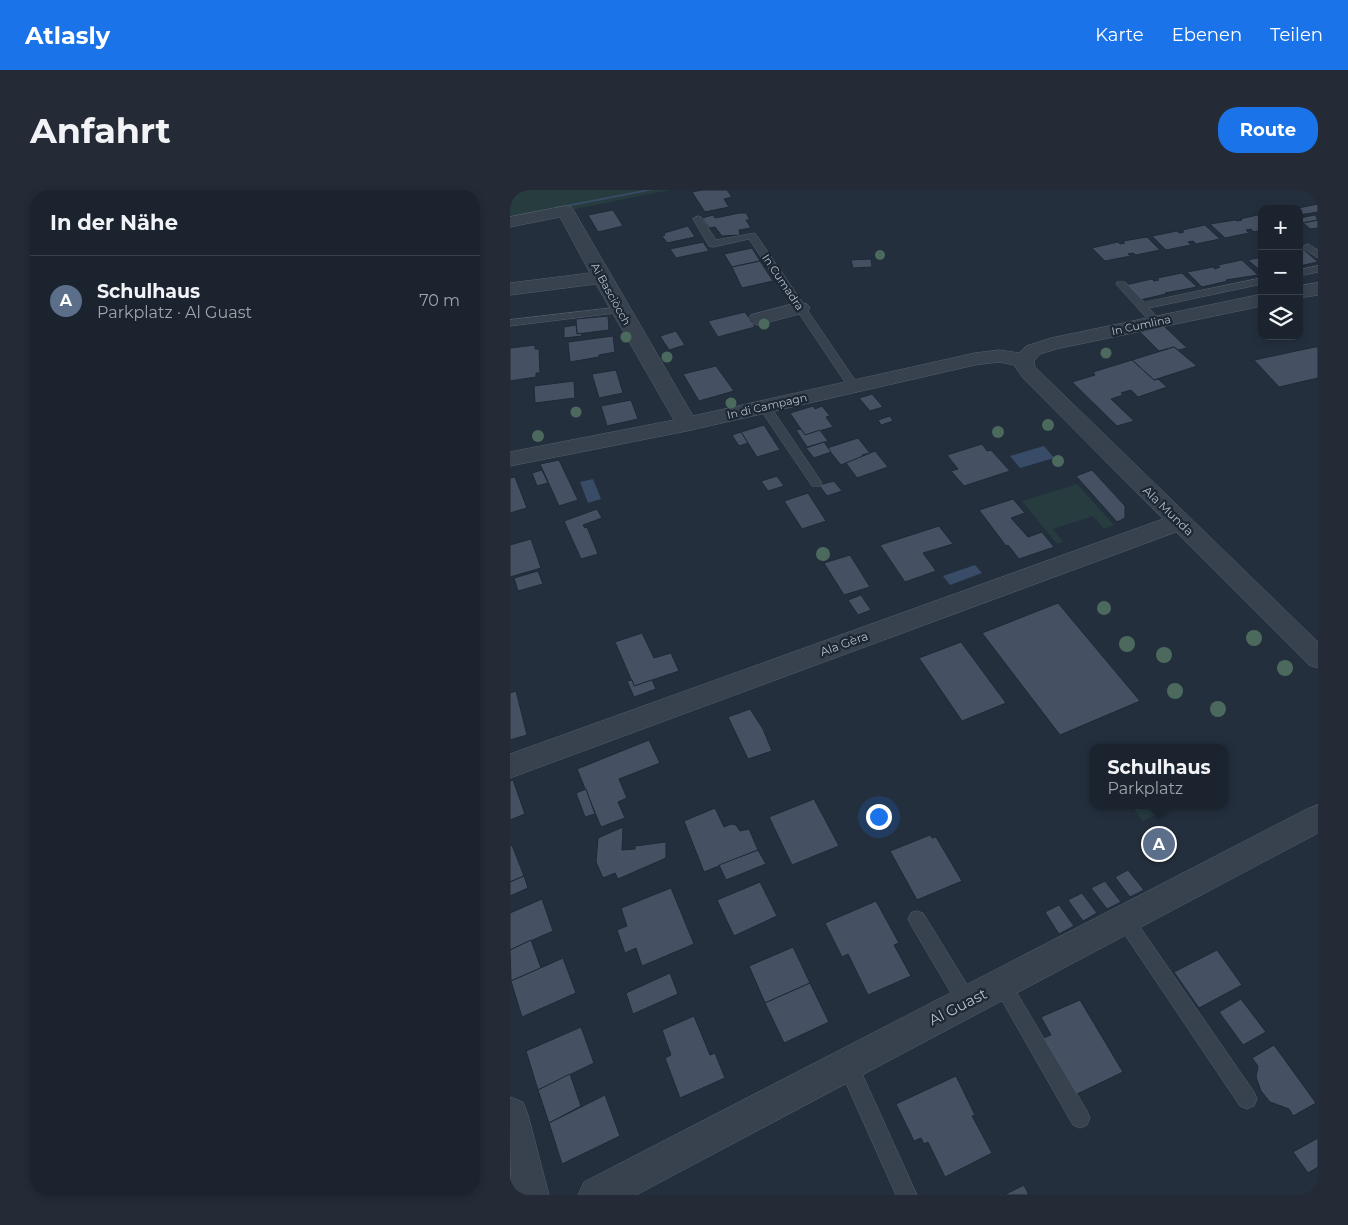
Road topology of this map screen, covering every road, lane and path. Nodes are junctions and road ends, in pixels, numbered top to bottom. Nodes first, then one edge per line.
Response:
1 (698, 219) dead end
2 (510, 222) edge
3 (1308, 247) dead end
4 (1318, 255) edge
5 (1318, 269) edge
6 (1303, 272) edge
7 (602, 277) junction
8 (1258, 282) edge
9 (1121, 284) dead end
10 (510, 289) edge
11 (1318, 289) edge
12 (1303, 291) edge
13 (1258, 301) edge
14 (1141, 306) junction
15 (800, 308) junction
16 (620, 310) junction
17 (758, 319) dead end
18 (1156, 322) junction
19 (510, 323) edge
20 (1024, 360) junction
21 (853, 386) junction
22 (764, 406) junction
23 (687, 424) junction
24 (510, 459) edge
25 (816, 483) dead end
26 (1179, 522) junction
27 (1318, 658) edge
28 (510, 766) edge
29 (1318, 818) edge
30 (917, 918) dead end
31 (1125, 920) junction
32 (1002, 984) junction
33 (967, 1002) junction
34 (847, 1063) junction
35 (1247, 1099) dead end
36 (510, 1115) edge
37 (1080, 1118) dead end
38 (530, 1195) edge
39 (598, 1195) edge
40 (907, 1195) edge

1 - 15 lane, In Cumadra
2 - 7 street, Ai Basciòcch
3 - 4 lane
5 - 6 lane
7 - 10 street
7 - 16 street, Ai Basciòcch
8 - 14 lane
9 - 14 lane
11 - 12 street
13 - 18 street, In Cumlina
14 - 18 lane
15 - 17 street
15 - 21 lane, In Cumadra
16 - 19 lane
16 - 23 street, Ai Basciòcch
18 - 20 street, In Cumlina
20 - 21 street, In di Campagn
20 - 26 street, Ala Munda
21 - 22 street, In di Campagn
22 - 23 street, In di Campagn
22 - 25 lane
23 - 24 street, In di Campagn
26 - 27 street, Ala Munda
26 - 28 street, Ala Gèra
29 - 31 street, Al Guast
30 - 33 lane
31 - 32 street, Al Guast
31 - 35 lane
32 - 33 street, Al Guast
32 - 37 lane
33 - 34 street, Al Guast
34 - 39 street, Al Guast
34 - 40 lane
36 - 38 street

